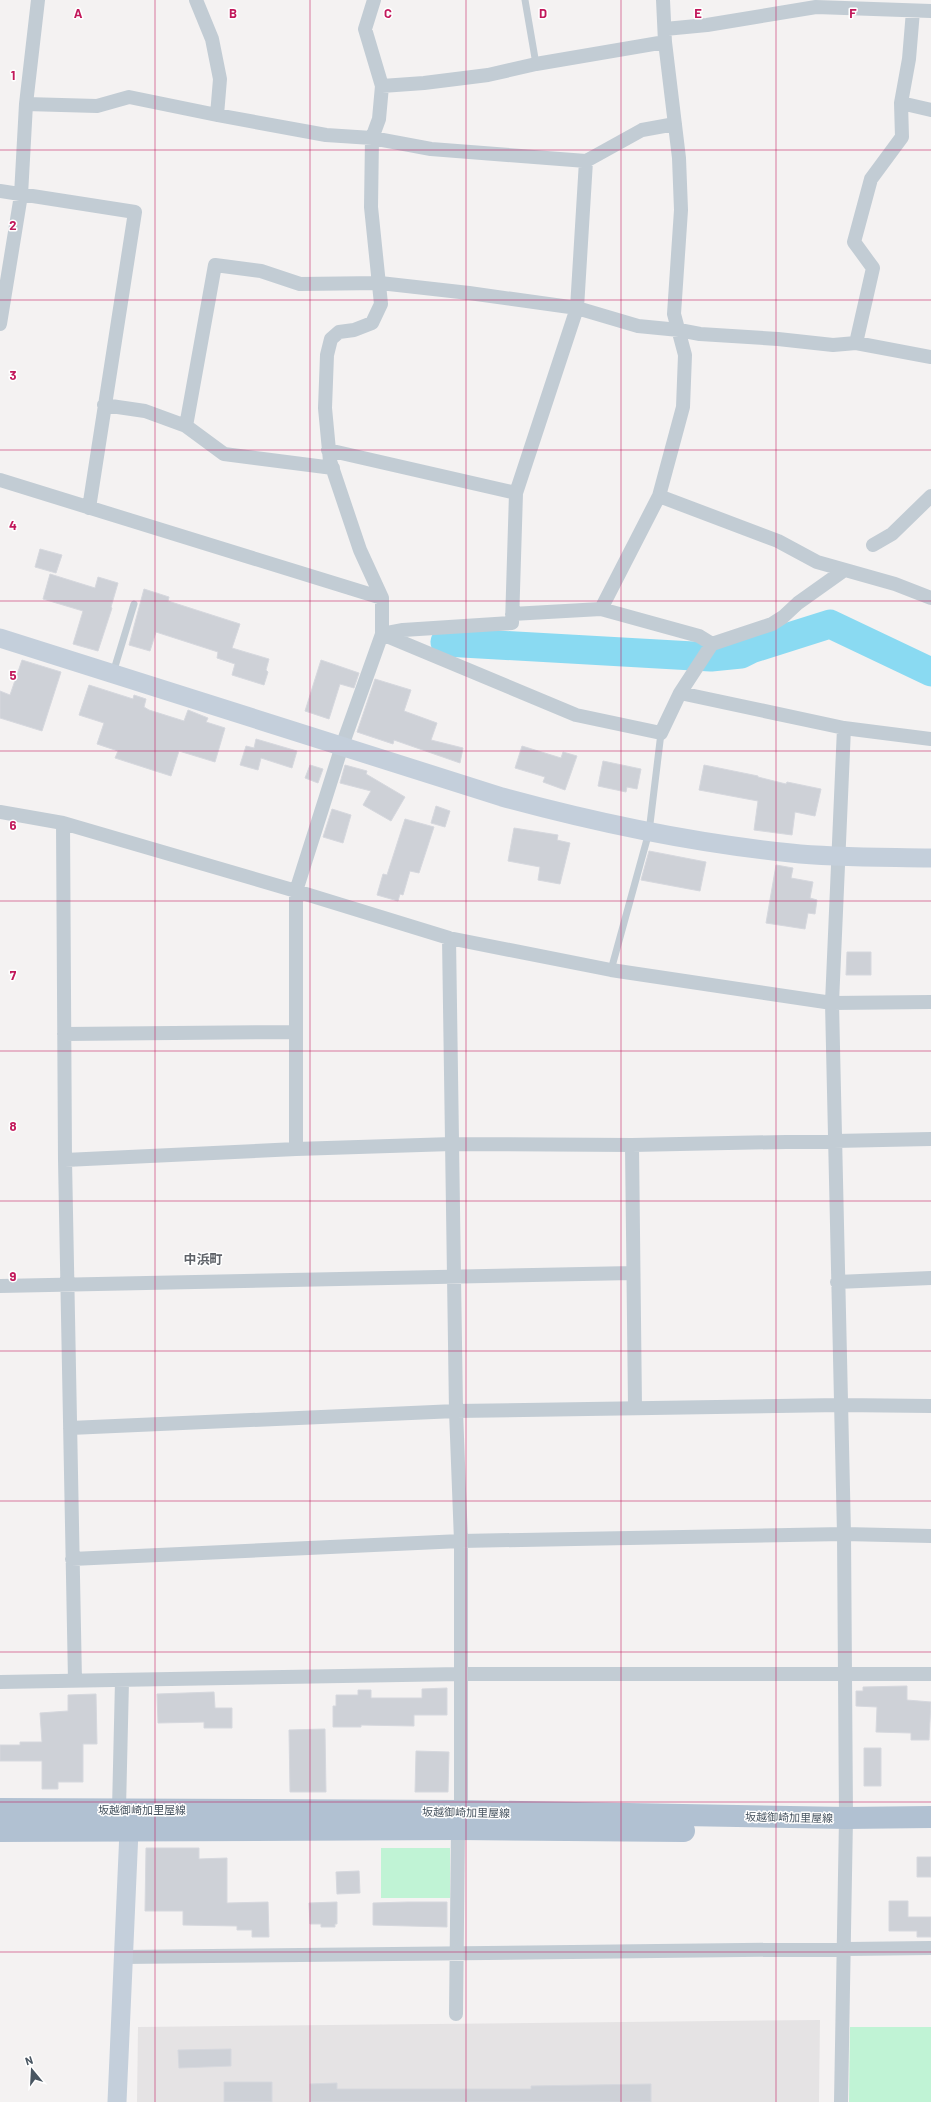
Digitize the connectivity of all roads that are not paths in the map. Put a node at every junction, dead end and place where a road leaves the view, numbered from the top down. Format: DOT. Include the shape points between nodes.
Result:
graph roads {
  1 [pos="38,0"];
  2 [pos="196,0"];
  3 [pos="374,0"];
  4 [pos="525,0"];
  5 [pos="663,0"];
  6 [pos="913,11"];
  7 [pos="931,11"];
  8 [pos="665,36"];
  9 [pos="536,64"];
  10 [pos="382,86"];
  11 [pos="901,103"];
  12 [pos="26,104"];
  13 [pos="931,110"];
  14 [pos="217,115"];
  15 [pos="676,124"];
  16 [pos="372,138"];
  17 [pos="586,161"];
  18 [pos="0,191"];
  19 [pos="21,195"];
  20 [pos="380,283"];
  21 [pos="577,308"];
  22 [pos="0,324"];
  23 [pos="679,330"];
  24 [pos="856,343"];
  25 [pos="931,357"];
  26 [pos="104,405"];
  27 [pos="186,426"];
  28 [pos="328,450"];
  29 [pos="333,468"];
  30 [pos="0,480"];
  31 [pos="516,492"];
  32 [pos="659,496"];
  33 [pos="931,496"];
  34 [pos="89,508"];
  35 [pos="873,544"];
  36 [pos="843,570"];
  37 [pos="382,598"];
  38 [pos="931,598"];
  39 [pos="134,604"];
  40 [pos="601,608"];
  41 [pos="512,614"];
  42 [pos="382,634"];
  43 [pos="0,638"];
  44 [pos="712,644"];
  45 [pos="113,674"];
  46 [pos="680,693"];
  47 [pos="844,728"];
  48 [pos="661,733"];
  49 [pos="931,739"];
  50 [pos="342,746"];
  51 [pos="0,812"];
  52 [pos="63,823"];
  53 [pos="649,832"];
  54 [pos="838,856"];
  55 [pos="931,858"];
  56 [pos="296,891"];
  57 [pos="449,938"];
  58 [pos="611,970"];
  59 [pos="931,1002"];
  60 [pos="832,1003"];
  61 [pos="294,1032"];
  62 [pos="64,1034"];
  63 [pos="931,1140"];
  64 [pos="834,1141"];
  65 [pos="452,1144"];
  66 [pos="632,1145"];
  67 [pos="296,1149"];
  68 [pos="65,1160"];
  69 [pos="633,1273"];
  70 [pos="455,1278"];
  71 [pos="931,1278"];
  72 [pos="837,1282"];
  73 [pos="69,1285"];
  74 [pos="0,1286"];
  75 [pos="840,1405"];
  76 [pos="931,1406"];
  77 [pos="635,1407"];
  78 [pos="456,1410"];
  79 [pos="70,1428"];
  80 [pos="844,1534"];
  81 [pos="931,1536"];
  82 [pos="461,1540"];
  83 [pos="72,1559"];
  84 [pos="461,1674"];
  85 [pos="845,1674"];
  86 [pos="931,1674"];
  87 [pos="75,1681"];
  88 [pos="122,1681"];
  89 [pos="0,1682"];
  90 [pos="0,1809"];
  91 [pos="119,1809"];
  92 [pos="931,1817"];
  93 [pos="460,1820"];
  94 [pos="846,1825"];
  95 [pos="0,1831"];
  96 [pos="129,1831"];
  97 [pos="931,1832"];
  98 [pos="931,1948"];
  99 [pos="843,1949"];
  100 [pos="457,1954"];
  101 [pos="124,1957"];
  102 [pos="456,2014"];
  103 [pos="117,2102"];
  104 [pos="841,2102"];
  1 -- 12 [label="street"];
  2 -- 14 [label="street" via="212,39 220,79"];
  3 -- 10 [label="street" via="365,29"];
  4 -- 9 [label="lane"];
  5 -- 8 [label="street"];
  6 -- 7 [label="street"];
  6 -- 8 [label="street" via="816,8 707,25"];
  6 -- 11 [label="street" via="909,59"];
  8 -- 9 [label="street"];
  8 -- 15 [label="street"];
  9 -- 10 [label="street" via="488,75 424,84"];
  10 -- 16 [label="street" via="380,119"];
  11 -- 13 [label="street"];
  11 -- 24 [label="street" via="902,137 871,180 854,242 873,268"];
  12 -- 14 [label="street" via="97,106 129,97"];
  12 -- 19 [label="street"];
  14 -- 16 [label="street" via="326,134"];
  15 -- 17 [label="street" via="642,130"];
  15 -- 23 [label="street" via="681,210 674,314"];
  16 -- 17 [label="street" via="431,149"];
  16 -- 20 [label="street" via="371,207"];
  17 -- 21 [label="street"];
  18 -- 19 [label="street"];
  19 -- 22 [label="street"];
  19 -- 26 [label="street" via="135,212"];
  20 -- 21 [label="street"];
  20 -- 27 [label="street" via="300,284 261,271 215,265"];
  20 -- 28 [label="street" via="381,304 372,322 354,330 339,332 331,339 327,355 325,408"];
  21 -- 23 [label="street" via="638,326"];
  21 -- 31 [label="street"];
  23 -- 24 [label="street" via="833,345"];
  23 -- 32 [label="street" via="685,355 683,407"];
  24 -- 25 [label="street"];
  26 -- 27 [label="street" via="145,411"];
  26 -- 34 [label="street"];
  27 -- 29 [label="street" via="224,454"];
  28 -- 29 [label="street"];
  28 -- 31 [label="street"];
  29 -- 37 [label="street" via="360,550"];
  30 -- 34 [label="street"];
  31 -- 41 [label="street"];
  32 -- 36 [label="street" via="778,541 817,562"];
  32 -- 40 [label="street"];
  33 -- 35 [label="street" via="892,534"];
  34 -- 37 [label="street"];
  36 -- 38 [label="street" via="895,584"];
  36 -- 44 [label="street" via="772,624"];
  37 -- 42 [label="street"];
  39 -- 45 [label="lane"];
  40 -- 41 [label="street"];
  40 -- 44 [label="street" via="699,636"];
  41 -- 42 [label="street" via="512,624 403,630"];
  42 -- 48 [label="street" via="576,716"];
  42 -- 50 [label="street"];
  43 -- 45 [label="street"];
  44 -- 46 [label="street"];
  45 -- 50 [label="street"];
  46 -- 47 [label="street"];
  46 -- 48 [label="street"];
  47 -- 49 [label="street"];
  47 -- 54 [label="street"];
  48 -- 53 [label="lane"];
  50 -- 53 [label="street" via="502,797 578,818"];
  50 -- 56 [label="street"];
  51 -- 52 [label="street"];
  52 -- 56 [label="street"];
  52 -- 62 [label="street"];
  53 -- 54 [label="street" via="749,848"];
  53 -- 58 [label="lane"];
  54 -- 55 [label="street"];
  54 -- 60 [label="street"];
  56 -- 57 [label="street"];
  56 -- 61 [label="street"];
  57 -- 58 [label="street"];
  57 -- 65 [label="street"];
  58 -- 60 [label="street"];
  59 -- 60 [label="street"];
  60 -- 64 [label="street"];
  61 -- 62 [label="street"];
  61 -- 67 [label="street"];
  62 -- 68 [label="street"];
  63 -- 64 [label="street"];
  64 -- 66 [label="street"];
  64 -- 72 [label="street"];
  65 -- 66 [label="street"];
  65 -- 67 [label="street"];
  65 -- 70 [label="street"];
  66 -- 69 [label="street"];
  67 -- 68 [label="street"];
  68 -- 73 [label="street"];
  69 -- 70 [label="street"];
  69 -- 77 [label="street"];
  70 -- 73 [label="street"];
  70 -- 78 [label="street"];
  71 -- 72 [label="street"];
  72 -- 75 [label="street"];
  73 -- 74 [label="street"];
  73 -- 79 [label="street"];
  75 -- 76 [label="street"];
  75 -- 77 [label="street"];
  75 -- 80 [label="street"];
  77 -- 78 [label="street"];
  78 -- 79 [label="street"];
  78 -- 82 [label="street"];
  79 -- 83 [label="street"];
  80 -- 81 [label="street"];
  80 -- 82 [label="street"];
  80 -- 85 [label="street"];
  82 -- 83 [label="street"];
  82 -- 84 [label="street"];
  83 -- 87 [label="street"];
  84 -- 85 [label="street"];
  84 -- 88 [label="street"];
  84 -- 93 [label="street"];
  85 -- 86 [label="street"];
  85 -- 94 [label="street"];
  87 -- 88 [label="street"];
  87 -- 89 [label="street"];
  88 -- 91 [label="street"];
  90 -- 91 [label="main road, 坂越御崎加里屋線"];
  91 -- 93 [label="main road, 坂越御崎加里屋線"];
  91 -- 96 [label="street"];
  92 -- 94 [label="main road, 坂越御崎加里屋線"];
  93 -- 94 [label="main road, 坂越御崎加里屋線"];
  93 -- 96 [label="main road, 坂越御崎加里屋線"];
  93 -- 100 [label="street"];
  94 -- 97 [label="main road, 坂越御崎加里屋線"];
  94 -- 99 [label="street"];
  95 -- 96 [label="main road, 坂越御崎加里屋線"];
  96 -- 101 [label="street"];
  98 -- 99 [label="street"];
  99 -- 100 [label="street"];
  99 -- 104 [label="street"];
  100 -- 101 [label="street"];
  100 -- 102 [label="street"];
  101 -- 103 [label="street"];
}
